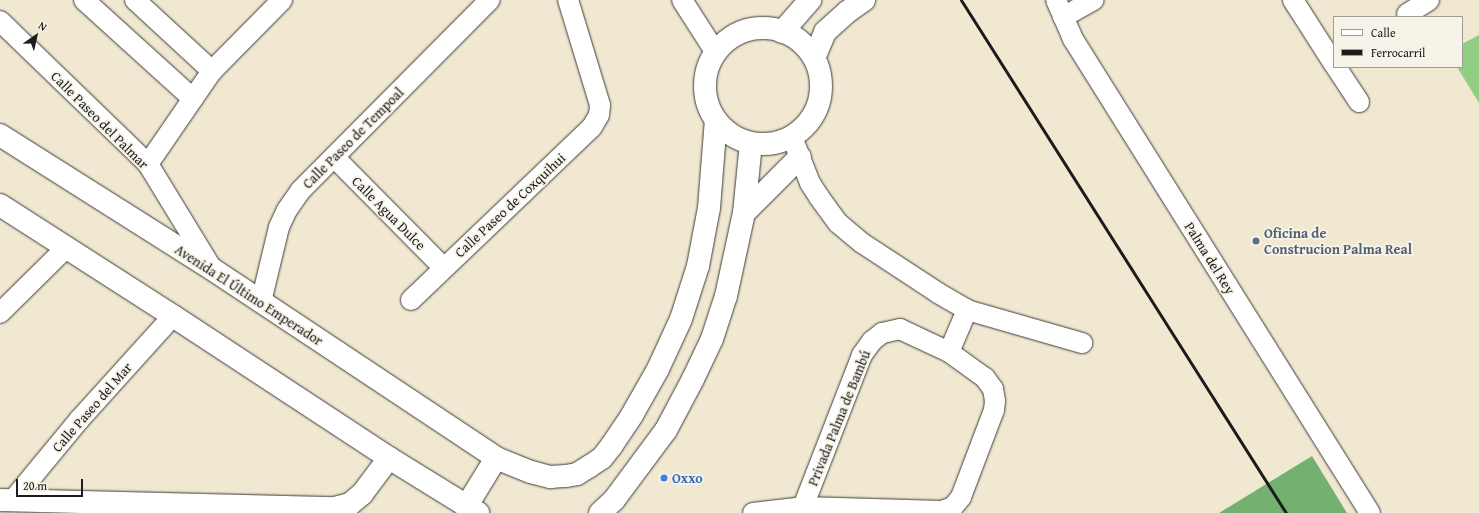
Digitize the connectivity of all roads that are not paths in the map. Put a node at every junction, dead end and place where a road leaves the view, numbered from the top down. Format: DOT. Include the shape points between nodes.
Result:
graph roads {
  1 [pos="84,0"];
  2 [pos="135,0"];
  3 [pos="282,0"];
  4 [pos="490,0"];
  5 [pos="568,0"];
  6 [pos="682,0"];
  7 [pos="810,0"];
  8 [pos="864,0"];
  9 [pos="1094,0"];
  10 [pos="1292,0"];
  11 [pos="1429,0"];
  12 [pos="1059,8"];
  13 [pos="1406,14"];
  14 [pos="0,21"];
  15 [pos="782,32"];
  16 [pos="716,53"];
  17 [pos="815,56"];
  18 [pos="1333,62"];
  19 [pos="1337,68"];
  20 [pos="212,71"];
  21 [pos="193,99"];
  22 [pos="1359,102"];
  23 [pos="716,120"];
  24 [pos="0,135"];
  25 [pos="792,137"];
  26 [pos="751,143"];
  27 [pos="334,157"];
  28 [pos="800,157"];
  29 [pos="148,164"];
  30 [pos="0,205"];
  31 [pos="744,213"];
  32 [pos="67,247"];
  33 [pos="444,268"];
  34 [pos="212,270"];
  35 [pos="411,300"];
  36 [pos="261,302"];
  37 [pos="967,310"];
  38 [pos="0,313"];
  39 [pos="173,316"];
  40 [pos="1082,343"];
  41 [pos="948,352"];
  42 [pos="389,458"];
  43 [pos="496,458"];
  44 [pos="6,500"];
  45 [pos="803,507"];
  46 [pos="472,510"];
  47 [pos="600,513"];
  48 [pos="753,513"];
  49 [pos="1370,513"];
  1 -- 21 [label="street"];
  2 -- 20 [label="street"];
  3 -- 20 [label="street"];
  4 -- 27 [label="street, Calle Paseo de Tempoal"];
  5 -- 33 [label="street, Calle Paseo de Coxquihui" via="600,105 599,115 592,127"];
  6 -- 16 [label="street"];
  7 -- 15 [label="street"];
  8 -- 17 [label="street" via="825,32"];
  9 -- 12 [label="street"];
  10 -- 18 [label="street"];
  11 -- 13 [label="street"];
  12 -- 49 [label="street, Palma del Rey" via="1073,39"];
  14 -- 29 [label="street, Calle Paseo del Palmar"];
  15 -- 16 [label="street" via="765,28 750,30 736,35"];
  15 -- 17 [label="street" via="798,40"];
  16 -- 23 [label="street" via="708,69 705,87 708,104"];
  17 -- 25 [label="street" via="821,83 820,99 805,127"];
  19 -- 22 [label="street"];
  20 -- 21 [label="street"];
  21 -- 29 [label="street"];
  23 -- 26 [label="street" via="732,135"];
  23 -- 43 [label="street, Avenida El Último Emperador" via="709,208 698,266 681,319 658,370 632,415 602,458 577,474 550,477"];
  24 -- 34 [label="street, Avenida El Último Emperador"];
  25 -- 26 [label="street" via="772,144"];
  25 -- 28 [label="street"];
  26 -- 31 [label="street"];
  27 -- 33 [label="street, Calle Agua Dulce"];
  27 -- 36 [label="street, Calle Paseo de Tempoal" via="301,190 287,210 279,227"];
  28 -- 31 [label="street"];
  28 -- 37 [label="street" via="813,188 846,231 938,294"];
  29 -- 34 [label="street, Calle Paseo del Palmar"];
  30 -- 32 [label="street"];
  31 -- 47 [label="street" via="726,296 712,339 693,379 666,430 614,500"];
  32 -- 38 [label="street"];
  32 -- 39 [label="street"];
  33 -- 35 [label="street, Calle Paseo de Coxquihui"];
  34 -- 36 [label="street, Avenida El Último Emperador"];
  36 -- 43 [label="street, Avenida El Último Emperador"];
  37 -- 40 [label="street"];
  37 -- 41 [label="street"];
  39 -- 42 [label="street"];
  39 -- 44 [label="street, Calle Paseo del Mar"];
  41 -- 45 [label="street, Privada Palma de Bambú" via="900,329 882,333 872,341 862,355"];
  41 -- 45 [label="street, Privada Palma de Bambú" via="985,378 993,389 995,401 994,410 961,497 953,507 942,511"];
  42 -- 44 [label="street" via="362,494 350,504 335,508"];
  42 -- 46 [label="street"];
  43 -- 46 [label="street"];
  45 -- 48 [label="street, Privada Palma de Bambú"];
}
